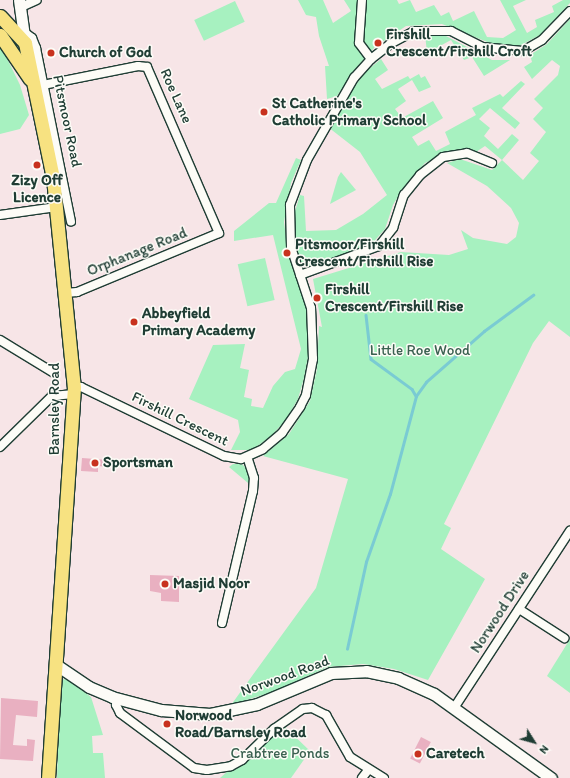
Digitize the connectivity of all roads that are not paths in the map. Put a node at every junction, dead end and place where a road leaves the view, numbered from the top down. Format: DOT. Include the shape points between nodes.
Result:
graph roads {
  1 [pos="37,0"];
  2 [pos="362,0"];
  3 [pos="20,4"];
  4 [pos="570,11"];
  5 [pos="0,16"];
  6 [pos="0,35"];
  7 [pos="24,38"];
  8 [pos="371,59"];
  9 [pos="38,83"];
  10 [pos="492,163"];
  11 [pos="56,207"];
  12 [pos="0,215"];
  13 [pos="71,222"];
  14 [pos="219,233"];
  15 [pos="300,275"];
  16 [pos="65,293"];
  17 [pos="0,340"];
  18 [pos="54,373"];
  19 [pos="74,390"];
  20 [pos="0,447"];
  21 [pos="247,457"];
  22 [pos="570,531"];
  23 [pos="519,609"];
  24 [pos="222,623"];
  25 [pos="564,638"];
  26 [pos="58,666"];
  27 [pos="117,699"];
  28 [pos="454,708"];
  29 [pos="369,769"];
  30 [pos="48,778"];
  31 [pos="362,778"];
  32 [pos="384,778"];
  33 [pos="551,778"];
  1 -- 3 [label="street"];
  2 -- 8 [label="street" via="359,43"];
  3 -- 7 [label="street"];
  4 -- 8 [label="street" via="542,40 523,51 494,50 451,31 426,29 404,36"];
  5 -- 7 [label="main road"];
  6 -- 9 [label="main road"];
  7 -- 9 [label="main road, Barnsley Road"];
  8 -- 15 [label="street" via="334,109 296,185 290,205 290,231"];
  9 -- 11 [label="main road, Barnsley Road"];
  9 -- 13 [label="street, Pitsmoor Road"];
  9 -- 14 [label="street, Roe Lane" via="138,66 147,67"];
  10 -- 15 [label="street" via="467,153 443,157 420,174 404,195 393,228 379,246 368,253"];
  11 -- 12 [label="street"];
  11 -- 16 [label="main road, Barnsley Road"];
  14 -- 16 [label="street, Orphanage Road" via="77,292"];
  15 -- 21 [label="street" via="311,308 314,346 306,395 282,433 263,449"];
  16 -- 19 [label="main road, Barnsley Road"];
  17 -- 18 [label="street"];
  19 -- 20 [label="street" via="52,396"];
  19 -- 21 [label="street, Firshill Crescent" via="109,400 224,456"];
  19 -- 26 [label="main road, Barnsley Road"];
  21 -- 24 [label="street" via="254,478 253,491"];
  22 -- 23 [label="street, Norwood Drive"];
  23 -- 25 [label="street"];
  23 -- 28 [label="street, Norwood Drive"];
  26 -- 27 [label="street, Norwood Road" via="89,687"];
  26 -- 30 [label="main road, Barnsley Road"];
  27 -- 28 [label="street, Norwood Road" via="161,710 210,714 257,704 318,677 349,670 366,671 416,684"];
  27 -- 29 [label="street" via="116,705 120,713 194,768 207,770 231,766 242,760 274,729 303,710 312,708 326,716 350,757"];
  28 -- 33 [label="street, Norwood Road"];
  29 -- 31 [label="street"];
  29 -- 32 [label="street"];
}
